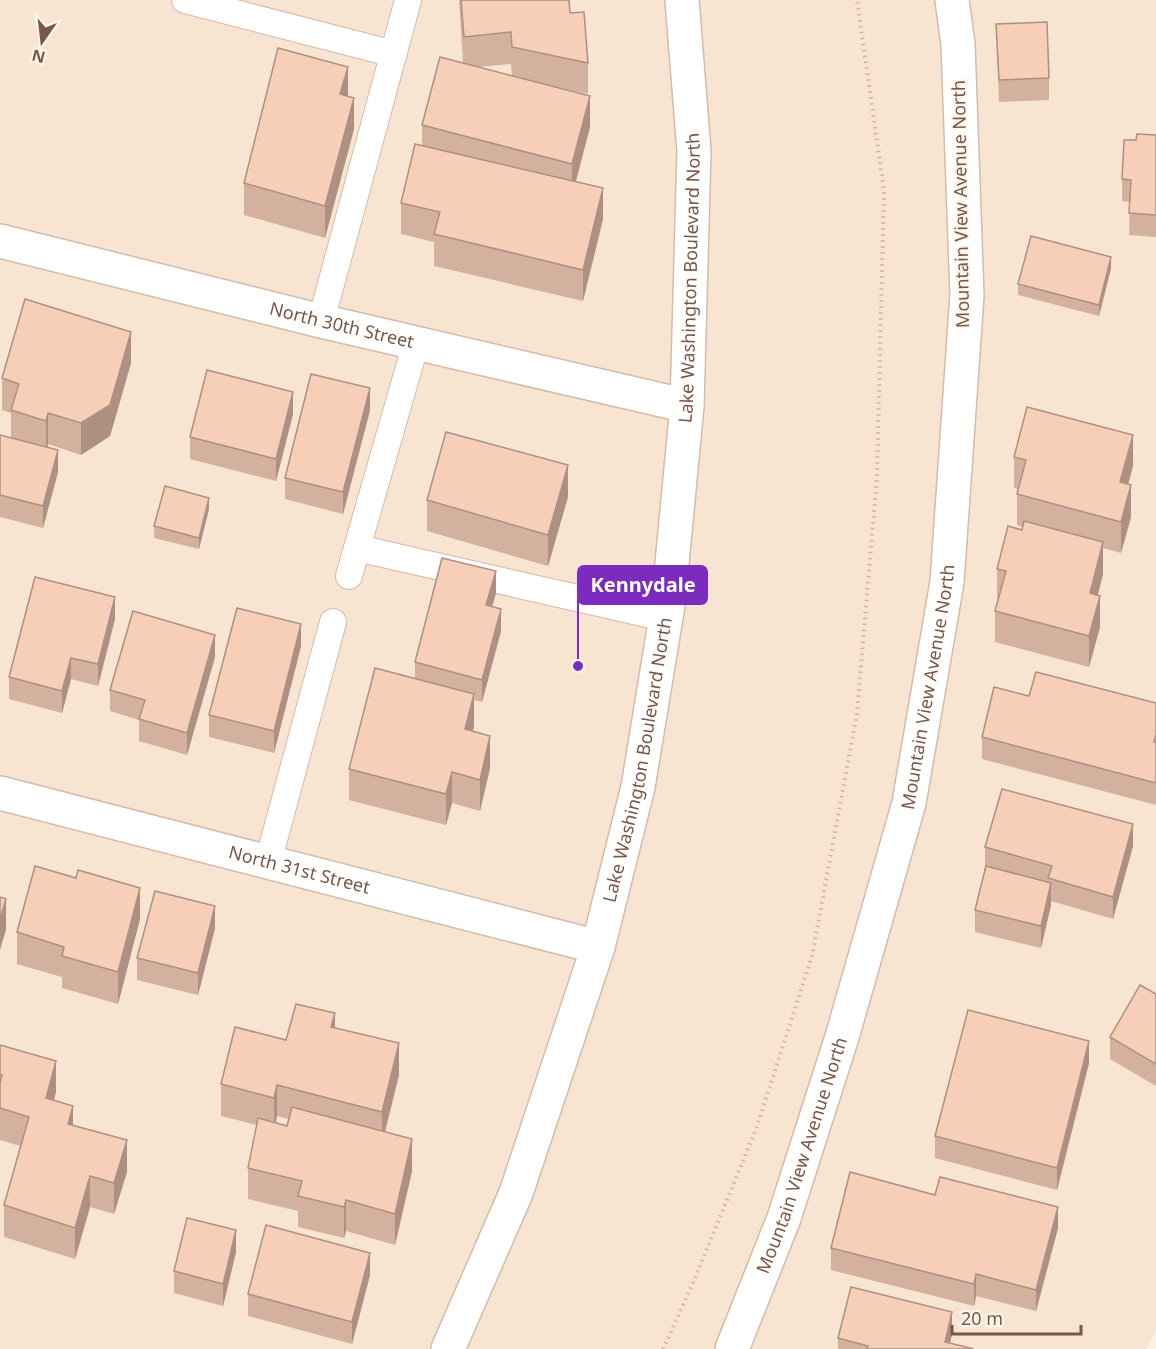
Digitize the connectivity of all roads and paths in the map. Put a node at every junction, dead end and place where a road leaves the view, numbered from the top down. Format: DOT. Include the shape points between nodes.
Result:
graph roads {
  1 [pos="185,0"];
  2 [pos="408,0"];
  3 [pos="682,0"];
  4 [pos="857,0"];
  5 [pos="952,0"];
  6 [pos="394,54"];
  7 [pos="0,241"];
  8 [pos="321,321"];
  9 [pos="416,343"];
  10 [pos="687,406"];
  11 [pos="357,548"];
  12 [pos="349,576"];
  13 [pos="666,618"];
  14 [pos="333,622"];
  15 [pos="0,793"];
  16 [pos="268,862"];
  17 [pos="598,948"];
  18 [pos="448,1349"];
  19 [pos="663,1349"];
  20 [pos="732,1349"];
  1 -- 6 [label="lane"];
  2 -- 6 [label="lane"];
  3 -- 10 [label="street, Lake Washington Boulevard North" via="694,151"];
  4 -- 19 [label="path" via="884,191 877,477 857,713 812,956 756,1130"];
  5 -- 20 [label="street, Mountain View Avenue North" via="958,44 967,295 947,582 906,814 842,1037 791,1196"];
  6 -- 8 [label="lane"];
  7 -- 8 [label="street, North 30th Street"];
  8 -- 9 [label="street, North 30th Street"];
  9 -- 10 [label="street, North 30th Street"];
  9 -- 11 [label="lane"];
  10 -- 13 [label="street, Lake Washington Boulevard North"];
  11 -- 12 [label="lane"];
  11 -- 13 [label="lane"];
  13 -- 17 [label="street, Lake Washington Boulevard North" via="638,787"];
  14 -- 16 [label="lane"];
  15 -- 16 [label="street, North 31st Street"];
  16 -- 17 [label="street, North 31st Street"];
  17 -- 18 [label="street, Lake Washington Boulevard North" via="516,1193"];
}
